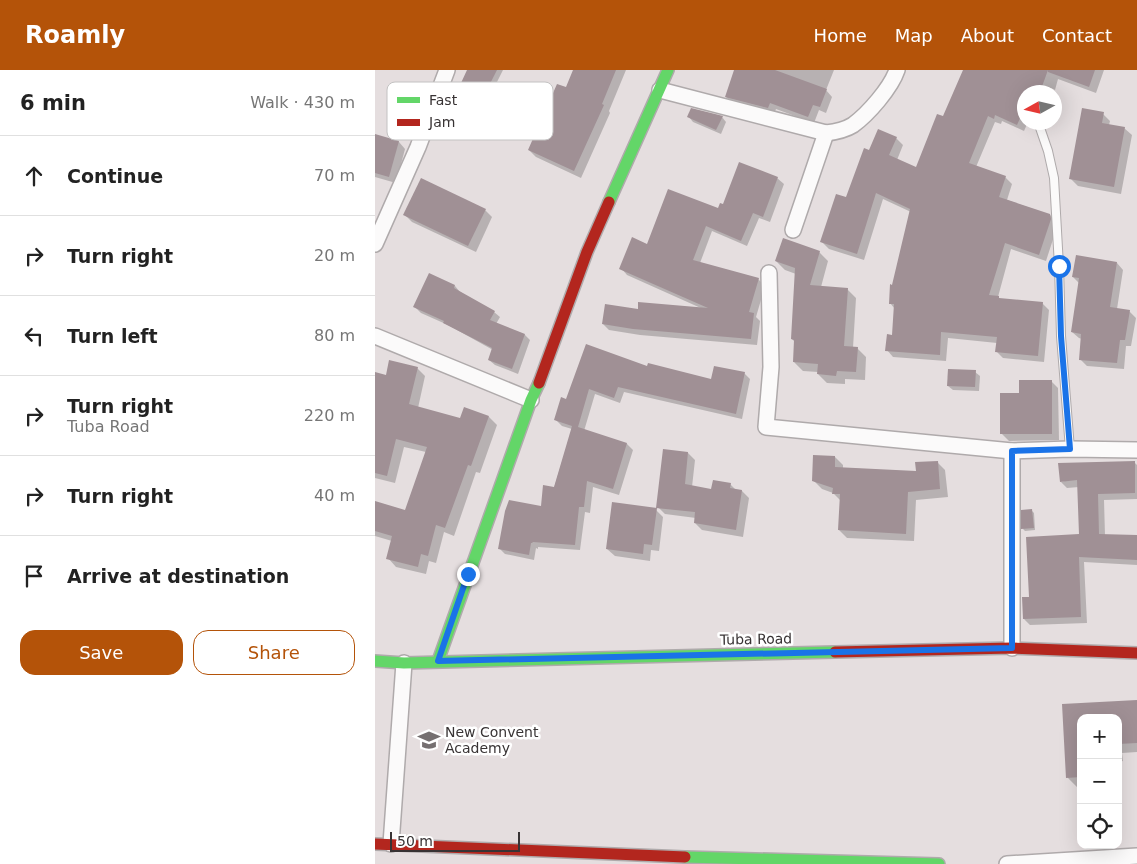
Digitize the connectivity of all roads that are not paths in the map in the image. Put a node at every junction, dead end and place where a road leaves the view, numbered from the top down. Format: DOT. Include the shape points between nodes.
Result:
graph roads {
  1 [pos="447,70"];
  2 [pos="668,70"];
  3 [pos="897,70"];
  4 [pos="442,82"];
  5 [pos="660,90"];
  6 [pos="1041,130"];
  7 [pos="826,133"];
  8 [pos="421,140"];
  9 [pos="793,230"];
  10 [pos="375,244"];
  11 [pos="769,273"];
  12 [pos="375,336"];
  13 [pos="531,400"];
  14 [pos="1070,449"];
  15 [pos="1137,450"];
  16 [pos="1012,451"];
  17 [pos="1012,648"];
  18 [pos="1137,653"];
  19 [pos="375,661"];
  20 [pos="438,661"];
  21 [pos="404,663"];
  22 [pos="375,844"];
  23 [pos="391,844"];
  24 [pos="1137,856"];
  25 [pos="611,859"];
  26 [pos="939,864"];
  27 [pos="1007,864"];
  1 -- 4 [label="street"];
  2 -- 5 [label="street"];
  3 -- 7 [label="street" via="883,93 852,125"];
  5 -- 7 [label="street"];
  5 -- 13 [label="street" via="587,252"];
  6 -- 14 [label="lane" via="1054,178"];
  7 -- 9 [label="street"];
  8 -- 10 [label="street"];
  11 -- 16 [label="street" via="771,367 766,427"];
  12 -- 13 [label="street"];
  13 -- 20 [label="street"];
  14 -- 15 [label="street"];
  14 -- 16 [label="street"];
  16 -- 17 [label="street"];
  17 -- 18 [label="street, Tuba Road"];
  17 -- 20 [label="street, Tuba Road"];
  19 -- 21 [label="street, Tuba Road"];
  20 -- 21 [label="street, Tuba Road"];
  21 -- 23 [label="street"];
  22 -- 23 [label="street"];
  23 -- 25 [label="street"];
  24 -- 27 [label="street"];
  25 -- 26 [label="street"];
}
